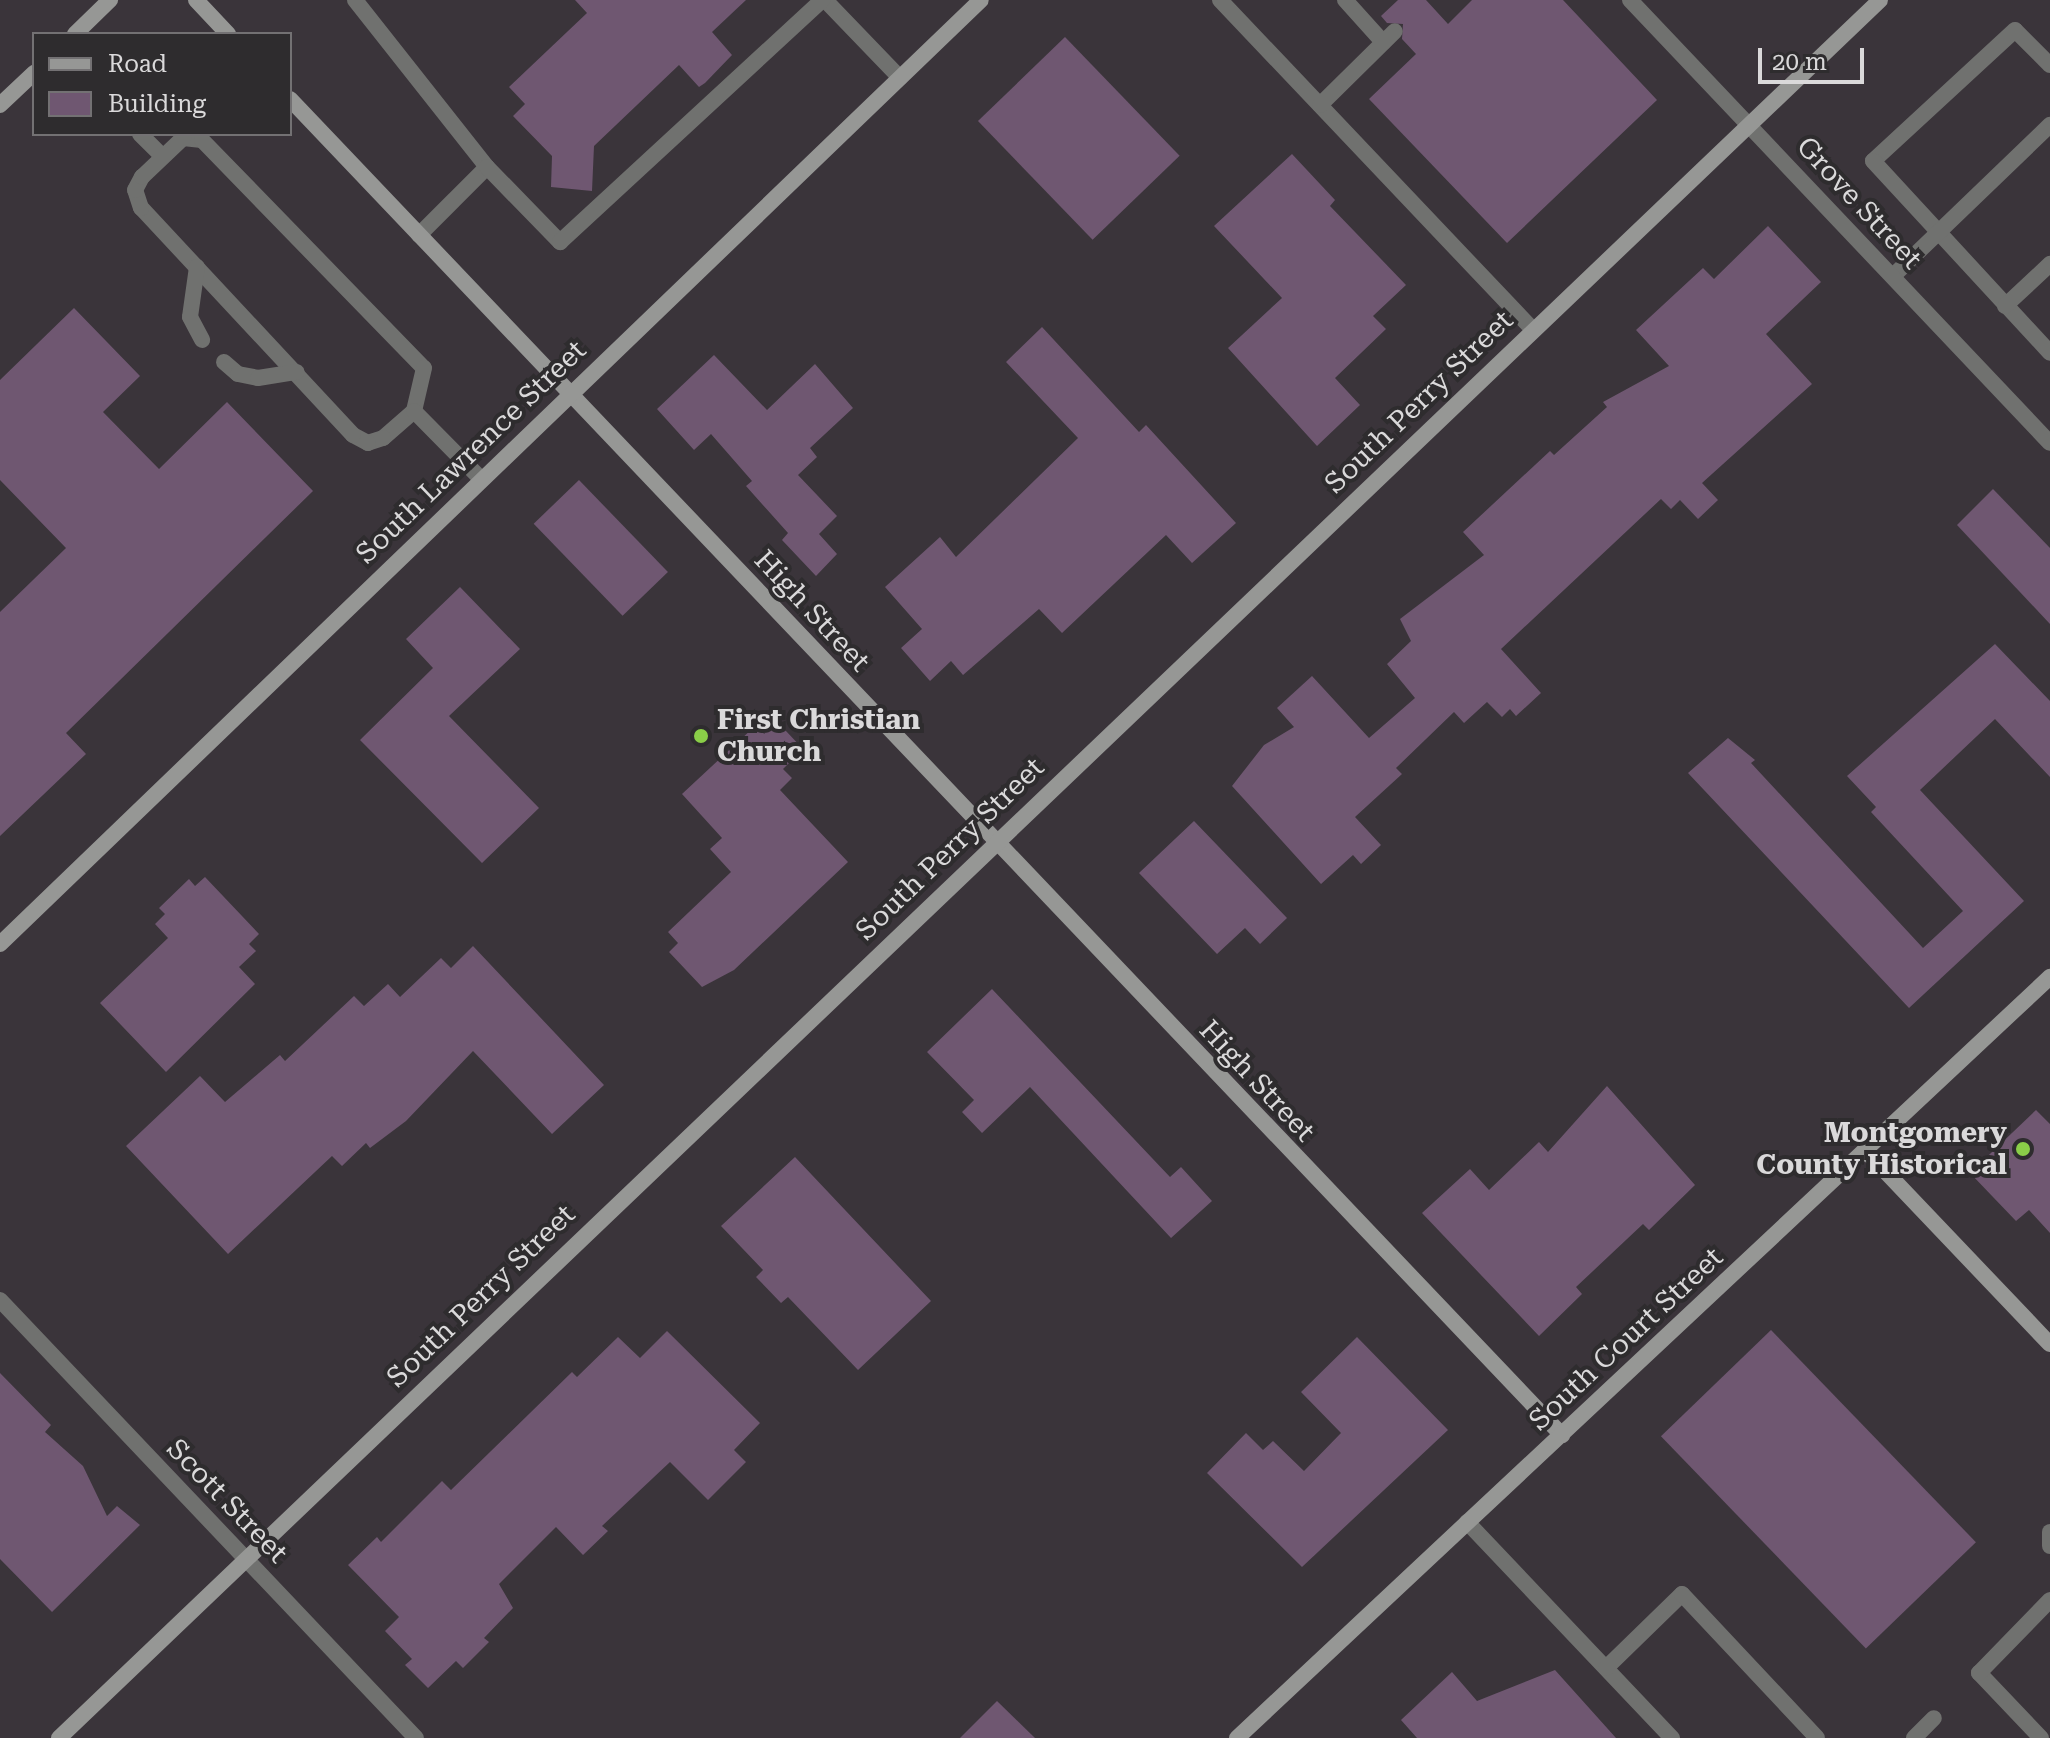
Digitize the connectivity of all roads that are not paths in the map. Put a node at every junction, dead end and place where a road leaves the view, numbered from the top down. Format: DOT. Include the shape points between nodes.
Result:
graph roads {
  1 [pos="110,0"];
  2 [pos="196,0"];
  3 [pos="355,0"];
  4 [pos="824,0"];
  5 [pos="980,0"];
  6 [pos="1220,0"];
  7 [pos="1630,0"];
  8 [pos="1880,0"];
  9 [pos="1355,4"];
  10 [pos="77,32"];
  11 [pos="226,32"];
  12 [pos="2050,65"];
  13 [pos="32,75"];
  14 [pos="900,78"];
  15 [pos="292,101"];
  16 [pos="0,105"];
  17 [pos="1320,105"];
  18 [pos="1749,125"];
  19 [pos="2050,125"];
  20 [pos="142,136"];
  21 [pos="161,155"];
  22 [pos="487,167"];
  23 [pos="1936,233"];
  24 [pos="419,235"];
  25 [pos="2050,264"];
  26 [pos="197,267"];
  27 [pos="1893,276"];
  28 [pos="2005,306"];
  29 [pos="1533,330"];
  30 [pos="202,340"];
  31 [pos="2050,353"];
  32 [pos="224,362"];
  33 [pos="297,372"];
  34 [pos="570,393"];
  35 [pos="414,411"];
  36 [pos="2050,443"];
  37 [pos="481,479"];
  38 [pos="994,842"];
  39 [pos="0,944"];
  40 [pos="2050,977"];
  41 [pos="1865,1150"];
  42 [pos="0,1300"];
  43 [pos="2050,1344"];
  44 [pos="1562,1435"];
  45 [pos="1467,1522"];
  46 [pos="2050,1532"];
  47 [pos="2050,1546"];
  48 [pos="244,1558"];
  49 [pos="2050,1600"];
  50 [pos="1606,1668"];
  51 [pos="1934,1718"];
  52 [pos="69,1735"];
  53 [pos="416,1738"];
  54 [pos="1237,1738"];
  55 [pos="1672,1738"];
  56 [pos="1817,1738"];
  57 [pos="1914,1738"];
  58 [pos="2041,1738"];
  1 -- 10 [label="main road"];
  2 -- 11 [label="main road"];
  3 -- 22 [label="street"];
  4 -- 14 [label="street"];
  4 -- 22 [label="street" via="560,242"];
  5 -- 14 [label="main road, South Lawrence Street"];
  6 -- 17 [label="street"];
  7 -- 18 [label="street, Grove Street"];
  8 -- 18 [label="main road, South Perry Street"];
  9 -- 17 [label="street" via="1389,37"];
  12 -- 23 [label="street" via="2015,30 1873,161"];
  13 -- 16 [label="main road"];
  14 -- 34 [label="main road, South Lawrence Street"];
  15 -- 24 [label="main road, High Street"];
  17 -- 29 [label="street"];
  18 -- 27 [label="street, Grove Street"];
  18 -- 29 [label="main road, South Perry Street"];
  19 -- 23 [label="street"];
  20 -- 21 [label="street"];
  21 -- 26 [label="street" via="135,190 141,208"];
  21 -- 35 [label="street" via="183,138 202,140 415,356 425,380"];
  22 -- 24 [label="street"];
  23 -- 27 [label="street"];
  23 -- 28 [label="street"];
  24 -- 34 [label="main road, High Street"];
  25 -- 28 [label="street"];
  26 -- 30 [label="street" via="190,317"];
  26 -- 33 [label="street"];
  27 -- 36 [label="street, Grove Street"];
  28 -- 31 [label="street"];
  29 -- 38 [label="main road, South Perry Street"];
  32 -- 33 [label="street" via="238,374 258,378"];
  33 -- 35 [label="street" via="353,435 368,443 383,438"];
  34 -- 37 [label="main road, South Lawrence Street"];
  34 -- 38 [label="main road, High Street"];
  35 -- 37 [label="street"];
  37 -- 39 [label="main road, South Lawrence Street"];
  38 -- 44 [label="main road, High Street"];
  38 -- 48 [label="main road, South Perry Street"];
  40 -- 41 [label="main road, South Court Street"];
  41 -- 43 [label="main road"];
  41 -- 44 [label="main road, South Court Street"];
  42 -- 48 [label="street, Scott Street"];
  44 -- 45 [label="main road, South Court Street"];
  45 -- 50 [label="street"];
  45 -- 54 [label="main road, South Court Street"];
  46 -- 47 [label="street"];
  48 -- 52 [label="main road, South Perry Street"];
  48 -- 53 [label="street, Scott Street"];
  49 -- 58 [label="street" via="1979,1673"];
  50 -- 55 [label="street"];
  50 -- 56 [label="street" via="1682,1594"];
  51 -- 57 [label="street"];
}
